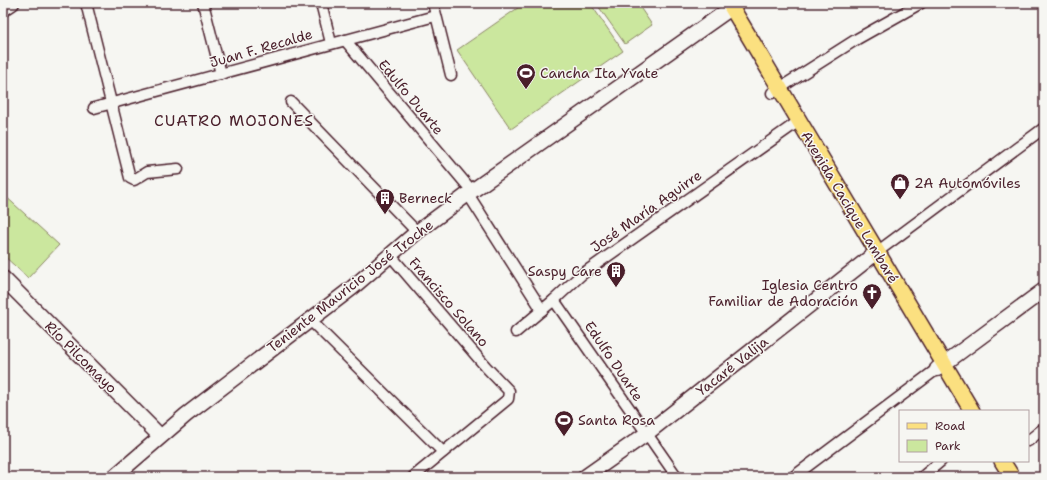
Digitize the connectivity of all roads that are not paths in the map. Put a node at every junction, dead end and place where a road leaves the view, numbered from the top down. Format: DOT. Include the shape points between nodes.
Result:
graph roads {
  1 [pos="12,3"];
  2 [pos="86,3"];
  3 [pos="203,3"];
  4 [pos="321,3"];
  5 [pos="433,3"];
  6 [pos="921,3"];
  7 [pos="726,7"];
  8 [pos="3,9"];
  9 [pos="435,16"];
  10 [pos="345,40"];
  11 [pos="332,43"];
  12 [pos="221,74"];
  13 [pos="451,75"];
  14 [pos="776,91"];
  15 [pos="291,102"];
  16 [pos="112,104"];
  17 [pos="94,108"];
  18 [pos="795,123"];
  19 [pos="1044,128"];
  20 [pos="178,169"];
  21 [pos="470,192"];
  22 [pos="417,232"];
  23 [pos="874,255"];
  24 [pos="391,256"];
  25 [pos="3,278"];
  26 [pos="1044,290"];
  27 [pos="554,300"];
  28 [pos="542,310"];
  29 [pos="310,320"];
  30 [pos="516,332"];
  31 [pos="941,367"];
  32 [pos="962,410"];
  33 [pos="971,410"];
  34 [pos="1044,428"];
  35 [pos="646,434"];
  36 [pos="160,436"];
  37 [pos="1029,440"];
  38 [pos="443,452"];
  39 [pos="940,462"];
  40 [pos="998,466"];
  41 [pos="114,477"];
  42 [pos="413,477"];
  43 [pos="585,477"];
  44 [pos="677,477"];
  45 [pos="793,477"];
  46 [pos="922,477"];
  47 [pos="1012,477"];
  1 -- 8 [label="street"];
  2 -- 16 [label="street"];
  3 -- 12 [label="street"];
  4 -- 11 [label="street"];
  5 -- 9 [label="street"];
  6 -- 14 [label="street" via="856,39"];
  7 -- 14 [label="main road, Avenida Cacique Lambaré"];
  7 -- 21 [label="street, Teniente Mauricio José Troche"];
  9 -- 10 [label="street, Juan F. Recalde"];
  9 -- 13 [label="street"];
  10 -- 11 [label="street, Juan F. Recalde"];
  10 -- 21 [label="street, Edulfo Duarte"];
  11 -- 12 [label="street, Juan F. Recalde"];
  12 -- 16 [label="street, Juan F. Recalde"];
  14 -- 18 [label="main road, Avenida Cacique Lambaré"];
  15 -- 22 [label="street"];
  16 -- 17 [label="street, Juan F. Recalde"];
  16 -- 20 [label="street" via="132,180 147,172"];
  18 -- 23 [label="main road, Avenida Cacique Lambaré"];
  18 -- 27 [label="street, José María Aguirre" via="580,274"];
  19 -- 23 [label="street"];
  21 -- 22 [label="street, Teniente Mauricio José Troche"];
  21 -- 28 [label="street, Edulfo Duarte"];
  22 -- 24 [label="street, Teniente Mauricio José Troche"];
  23 -- 31 [label="main road, Avenida Cacique Lambaré"];
  23 -- 35 [label="street, Yacaré Valija"];
  24 -- 29 [label="street, Teniente Mauricio José Troche"];
  24 -- 38 [label="street, Francisco Solano" via="486,367 510,391 508,399"];
  25 -- 36 [label="street, Río Pilcomayo"];
  26 -- 31 [label="street"];
  27 -- 28 [label="street, José María Aguirre"];
  27 -- 35 [label="street, Edulfo Duarte"];
  28 -- 30 [label="street, José María Aguirre"];
  29 -- 36 [label="street, Teniente Mauricio José Troche"];
  29 -- 38 [label="street"];
  31 -- 32 [label="main road, Avenida Cacique Lambaré"];
  31 -- 33 [label="main road, Avenida Cacique Lambaré"];
  31 -- 45 [label="street"];
  34 -- 37 [label="street"];
  35 -- 43 [label="street, Yacaré Valija"];
  35 -- 44 [label="street, Edulfo Duarte"];
  36 -- 41 [label="street, Teniente Mauricio José Troche"];
  38 -- 42 [label="street"];
  39 -- 46 [label="street"];
  40 -- 47 [label="main road"];
}
